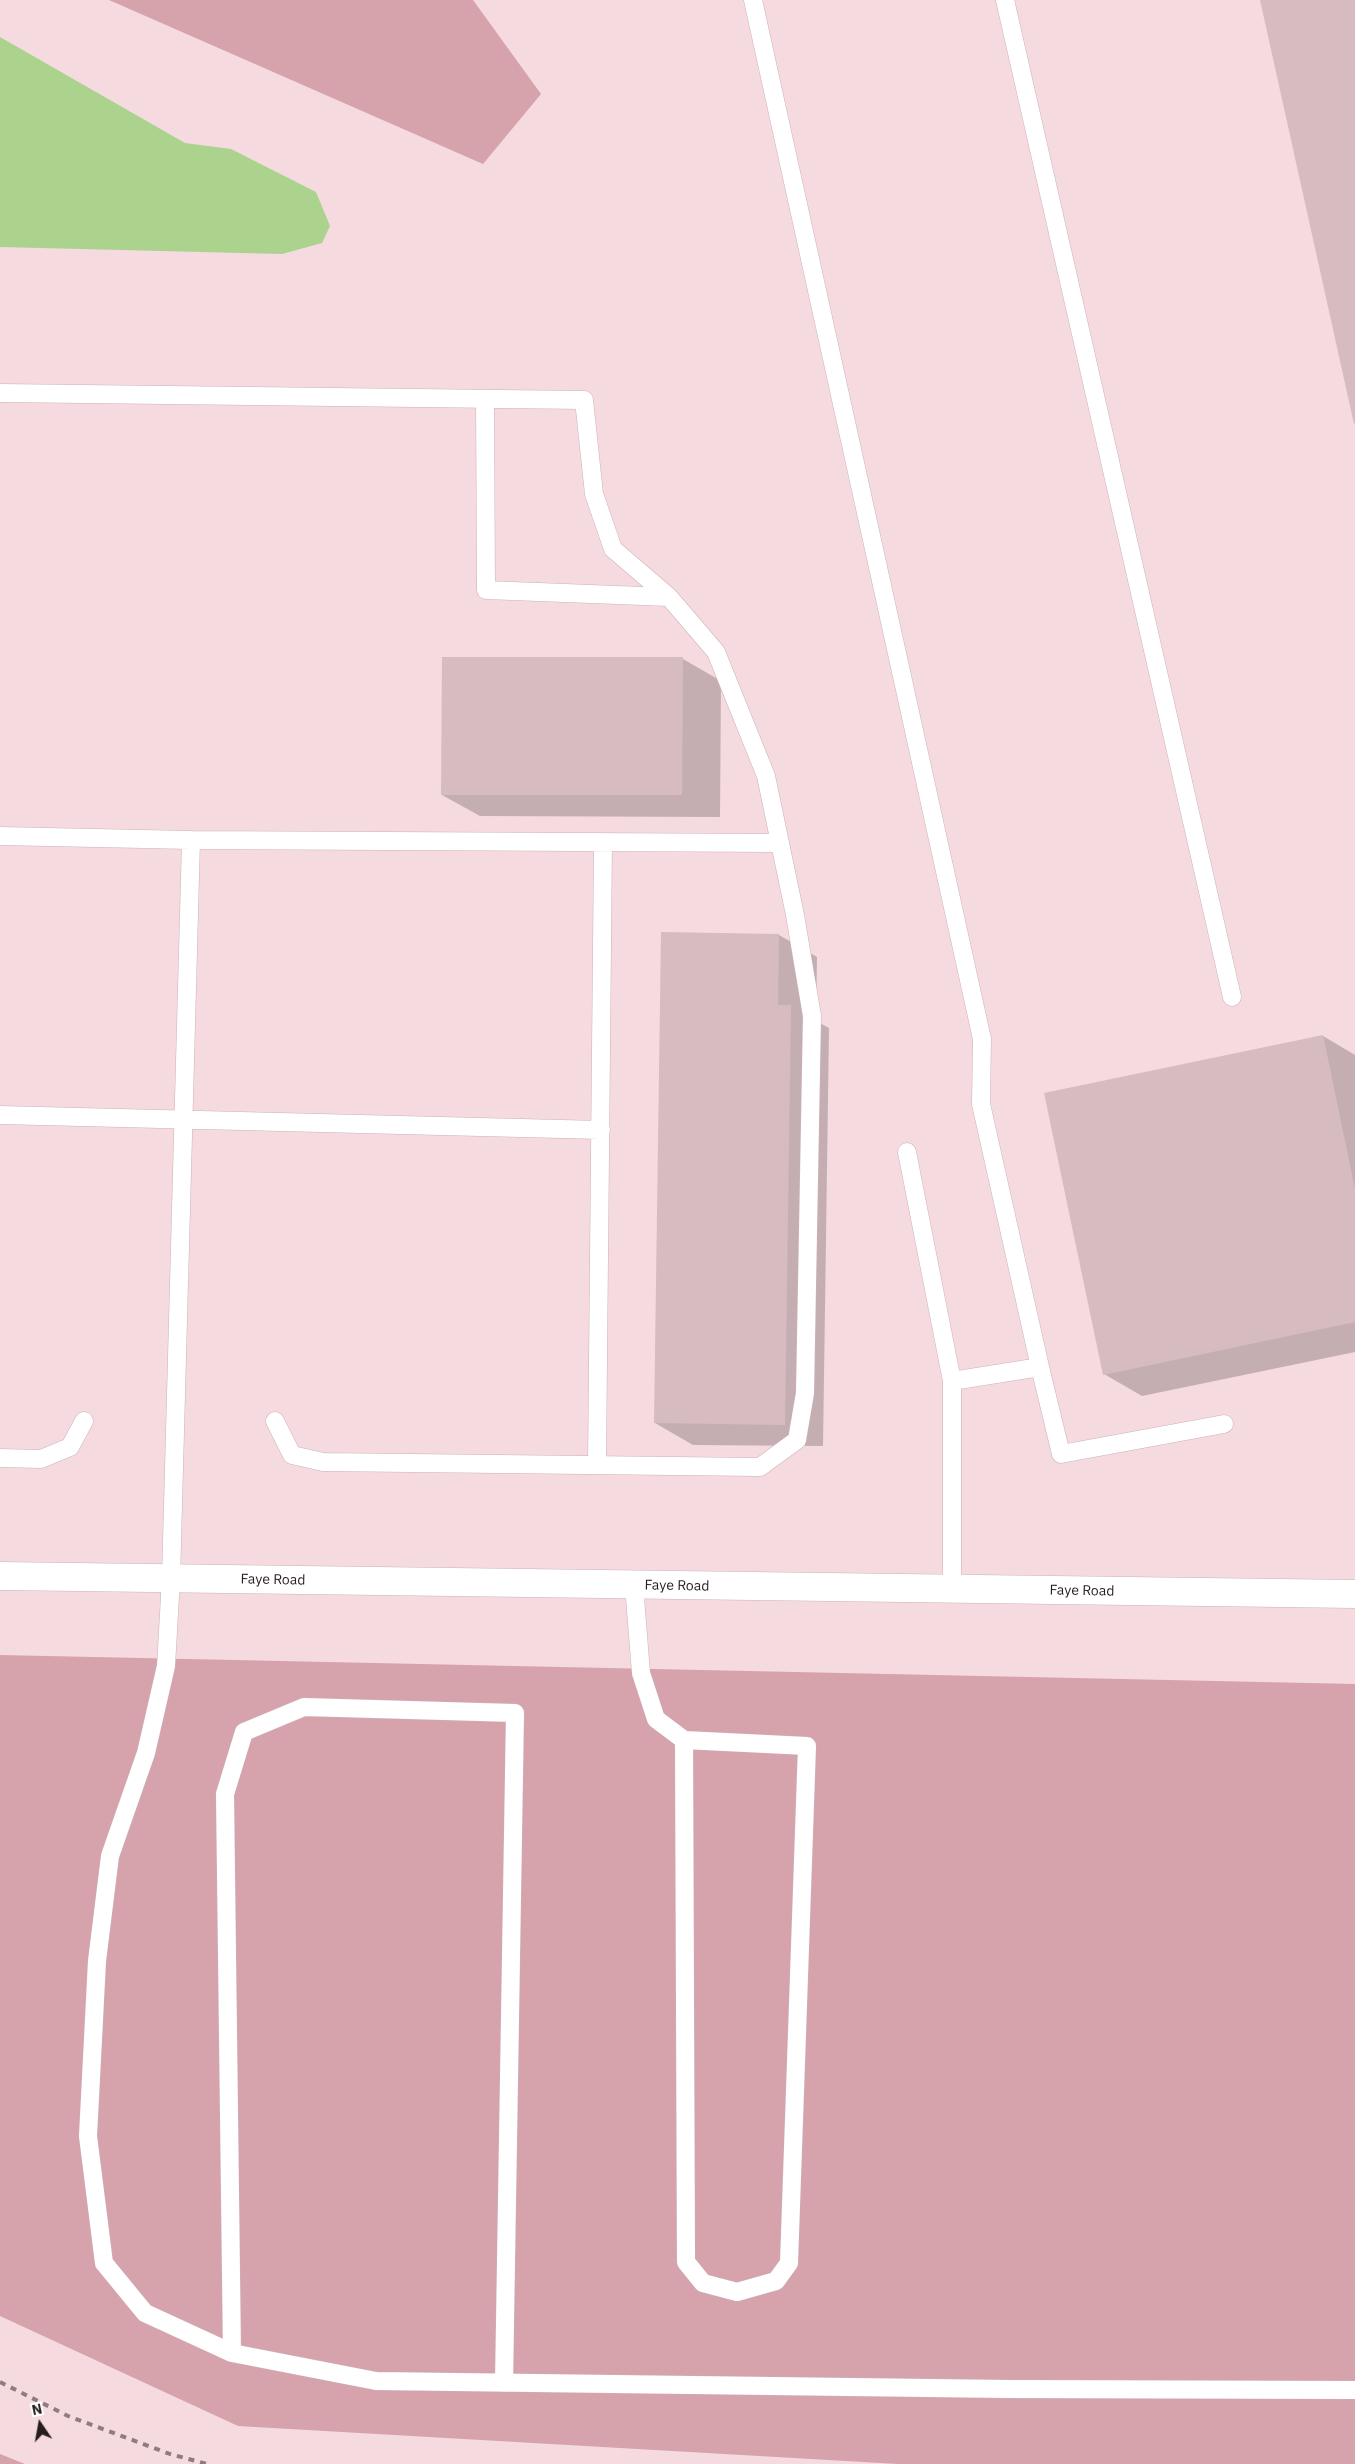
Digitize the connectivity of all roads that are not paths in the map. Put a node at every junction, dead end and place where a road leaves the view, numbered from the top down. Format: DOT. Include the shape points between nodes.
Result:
graph roads {
  1 [pos="753,0"];
  2 [pos="1005,0"];
  3 [pos="0,393"];
  4 [pos="485,399"];
  5 [pos="668,597"];
  6 [pos="0,836"];
  7 [pos="191,840"];
  8 [pos="604,843"];
  9 [pos="780,843"];
  10 [pos="1232,997"];
  11 [pos="0,1115"];
  12 [pos="184,1119"];
  13 [pos="601,1130"];
  14 [pos="907,1152"];
  15 [pos="1040,1367"];
  16 [pos="952,1381"];
  17 [pos="84,1421"];
  18 [pos="275,1421"];
  19 [pos="1224,1424"];
  20 [pos="0,1458"];
  21 [pos="597,1465"];
  22 [pos="0,1576"];
  23 [pos="172,1578"];
  24 [pos="634,1585"];
  25 [pos="952,1590"];
  26 [pos="1355,1594"];
  27 [pos="684,1740"];
  28 [pos="232,2353"];
  29 [pos="504,2383"];
  30 [pos="1355,2390"];
  1 -- 15 [label="lane" via="982,1039 981,1104"];
  2 -- 10 [label="lane"];
  3 -- 4 [label="lane"];
  4 -- 5 [label="lane" via="584,400 594,494 613,549"];
  4 -- 5 [label="lane" via="486,590"];
  5 -- 9 [label="lane" via="716,652 766,776"];
  6 -- 7 [label="lane"];
  7 -- 8 [label="lane"];
  7 -- 12 [label="lane"];
  8 -- 9 [label="lane"];
  8 -- 13 [label="lane"];
  9 -- 21 [label="lane" via="812,1016 805,1392 797,1440 760,1467"];
  11 -- 12 [label="lane"];
  12 -- 13 [label="lane"];
  12 -- 23 [label="lane"];
  13 -- 21 [label="lane"];
  14 -- 16 [label="lane"];
  15 -- 16 [label="lane"];
  15 -- 19 [label="lane" via="1061,1454"];
  16 -- 25 [label="lane"];
  17 -- 20 [label="lane" via="70,1446 63,1450 41,1459"];
  18 -- 21 [label="lane" via="292,1455 323,1462"];
  22 -- 23 [label="street, Faye Road"];
  23 -- 24 [label="street, Faye Road"];
  23 -- 28 [label="lane" via="166,1666 146,1753 110,1856 97,1961 88,2136 104,2263 144,2313"];
  24 -- 25 [label="street, Faye Road"];
  24 -- 27 [label="lane" via="641,1673 656,1719"];
  25 -- 26 [label="street, Faye Road"];
  27 -- 27 [label="lane" via="807,1746 789,2264 776,2281 737,2292 703,2283 686,2262"];
  28 -- 29 [label="lane" via="376,2381"];
  28 -- 29 [label="lane" via="225,1794 244,1732 304,1706 514,1713"];
  29 -- 30 [label="lane"];
}
